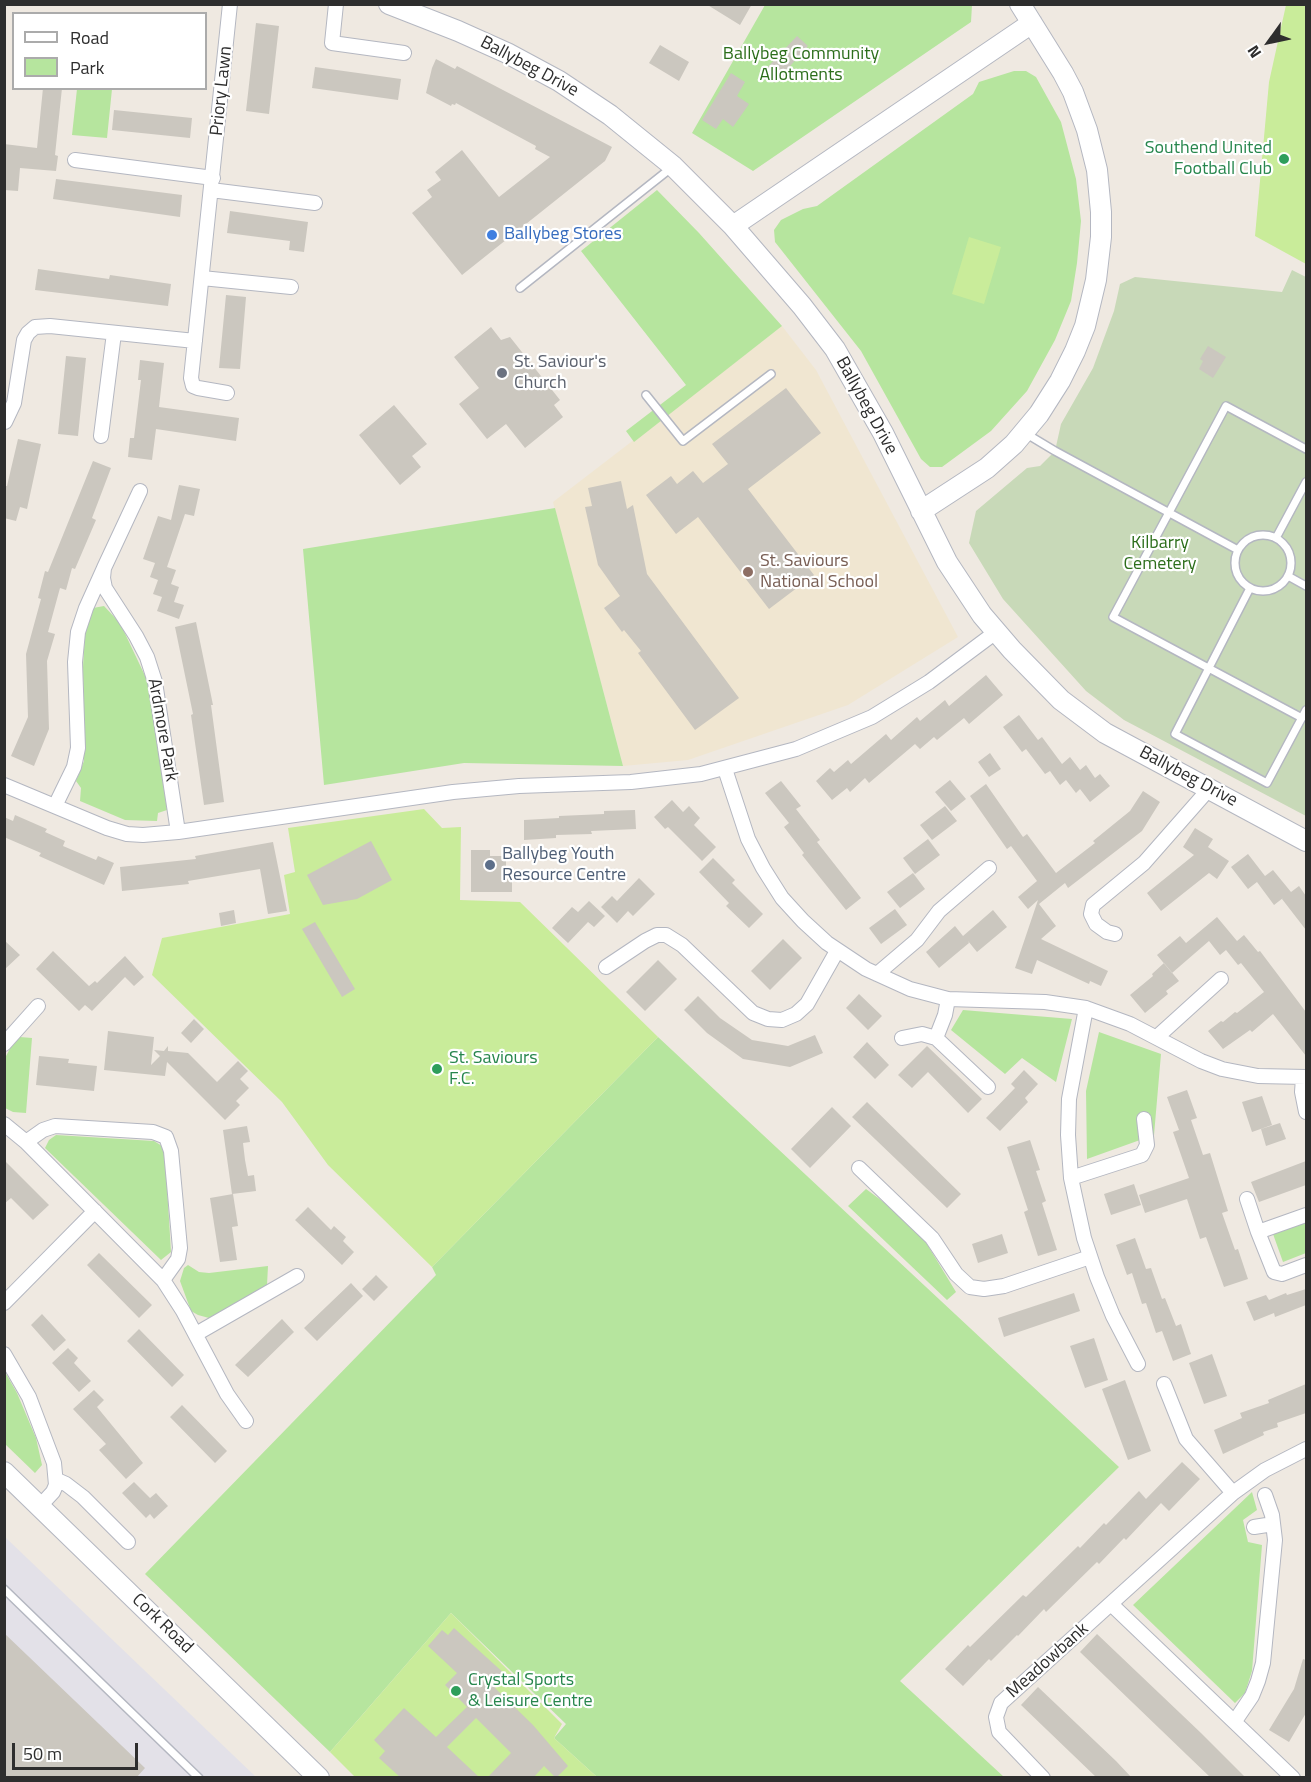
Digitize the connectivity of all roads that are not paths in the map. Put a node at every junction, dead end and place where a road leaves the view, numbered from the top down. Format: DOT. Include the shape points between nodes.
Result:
graph roads {
  1 [pos="230,4"];
  2 [pos="336,4"];
  3 [pos="390,4"];
  4 [pos="1020,4"];
  5 [pos="1032,23"];
  6 [pos="404,53"];
  7 [pos="75,160"];
  8 [pos="673,166"];
  9 [pos="212,184"];
  10 [pos="315,203"];
  11 [pos="733,226"];
  12 [pos="202,278"];
  13 [pos="291,287"];
  14 [pos="520,288"];
  15 [pos="114,333"];
  16 [pos="195,341"];
  17 [pos="771,374"];
  18 [pos="227,393"];
  19 [pos="646,394"];
  20 [pos="5,422"];
  21 [pos="1025,433"];
  22 [pos="101,436"];
  23 [pos="1306,450"];
  24 [pos="1306,482"];
  25 [pos="140,491"];
  26 [pos="921,511"];
  27 [pos="1169,513"];
  28 [pos="1276,538"];
  29 [pos="1238,550"];
  30 [pos="104,568"];
  31 [pos="1288,576"];
  32 [pos="1306,586"];
  33 [pos="1250,588"];
  34 [pos="996,632"];
  35 [pos="1208,669"];
  36 [pos="1306,710"];
  37 [pos="1302,718"];
  38 [pos="725,769"];
  39 [pos="4,785"];
  40 [pos="1209,789"];
  41 [pos="55,806"];
  42 [pos="178,832"];
  43 [pos="1306,841"];
  44 [pos="989,868"];
  45 [pos="1115,934"];
  46 [pos="837,951"];
  47 [pos="606,967"];
  48 [pos="877,974"];
  49 [pos="1221,979"];
  50 [pos="948,999"];
  51 [pos="38,1006"];
  52 [pos="1086,1008"];
  53 [pos="1156,1037"];
  54 [pos="902,1038"];
  55 [pos="936,1038"];
  56 [pos="4,1044"];
  57 [pos="1305,1077"];
  58 [pos="988,1087"];
  59 [pos="1306,1112"];
  60 [pos="1144,1119"];
  61 [pos="4,1124"];
  62 [pos="26,1142"];
  63 [pos="859,1168"];
  64 [pos="1071,1178"];
  65 [pos="1247,1199"];
  66 [pos="95,1211"];
  67 [pos="1306,1215"];
  68 [pos="1258,1232"];
  69 [pos="1090,1257"];
  70 [pos="1306,1265"];
  71 [pos="297,1276"];
  72 [pos="163,1280"];
  73 [pos="4,1303"];
  74 [pos="196,1334"];
  75 [pos="4,1354"];
  76 [pos="1138,1364"];
  77 [pos="1164,1384"];
  78 [pos="246,1421"];
  79 [pos="1306,1449"];
  80 [pos="4,1472"];
  81 [pos="57,1480"];
  82 [pos="1233,1493"];
  83 [pos="1265,1495"];
  84 [pos="40,1506"];
  85 [pos="1273,1524"];
  86 [pos="1254,1527"];
  87 [pos="128,1542"];
  88 [pos="4,1589"];
  89 [pos="1111,1604"];
  90 [pos="1235,1721"];
  91 [pos="199,1778"];
  92 [pos="319,1778"];
  93 [pos="1043,1778"];
  94 [pos="1293,1778"];
  1 -- 9 [label="street, Priory Lawn"];
  2 -- 6 [label="street" via="332,43"];
  3 -- 8 [label="street, Ballybeg Drive" via="507,53 559,81 610,115"];
  4 -- 5 [label="street"];
  5 -- 11 [label="street"];
  5 -- 21 [label="street" via="1072,92 1087,130 1100,191 1101,237 1096,280 1081,334 1056,388"];
  7 -- 9 [label="street"];
  8 -- 11 [label="street, Ballybeg Drive"];
  8 -- 14 [label="lane"];
  9 -- 10 [label="street"];
  9 -- 12 [label="street, Priory Lawn"];
  11 -- 26 [label="street, Ballybeg Drive" via="835,349 883,433"];
  12 -- 13 [label="street"];
  12 -- 16 [label="street, Priory Lawn"];
  15 -- 16 [label="street"];
  15 -- 20 [label="street" via="50,326 30,330 23,345 14,403"];
  15 -- 22 [label="street"];
  16 -- 18 [label="street, Priory Lawn" via="192,384"];
  17 -- 19 [label="lane" via="683,441"];
  21 -- 26 [label="street" via="987,468"];
  21 -- 27 [label="lane"];
  23 -- 27 [label="lane" via="1226,406"];
  24 -- 28 [label="lane"];
  25 -- 30 [label="street"];
  26 -- 34 [label="street, Ballybeg Drive" via="958,580"];
  27 -- 29 [label="lane"];
  27 -- 35 [label="lane" via="1113,616"];
  28 -- 29 [label="lane" via="1259,535"];
  28 -- 31 [label="lane" via="1288,550"];
  29 -- 33 [label="lane" via="1238,575"];
  30 -- 41 [label="street" via="78,632 78,747 74,767"];
  30 -- 42 [label="street, Ardmore Park" via="105,588 136,636 155,682"];
  31 -- 32 [label="lane"];
  31 -- 33 [label="lane" via="1275,588"];
  33 -- 35 [label="lane"];
  34 -- 38 [label="street" via="929,682 872,717 796,749"];
  34 -- 40 [label="street, Ballybeg Drive" via="1048,688 1089,722"];
  35 -- 37 [label="lane"];
  35 -- 37 [label="lane" via="1175,734 1267,783"];
  36 -- 37 [label="lane"];
  38 -- 42 [label="street" via="653,780 453,792"];
  38 -- 46 [label="street" via="754,854 792,910"];
  39 -- 41 [label="street"];
  40 -- 43 [label="street, Ballybeg Drive"];
  40 -- 45 [label="street" via="1144,863 1093,905 1091,914 1096,924"];
  41 -- 42 [label="street" via="127,834"];
  44 -- 48 [label="street" via="939,911 917,940"];
  46 -- 47 [label="street" via="807,1004 782,1020 753,1013 682,945 666,935 645,940"];
  46 -- 48 [label="street"];
  48 -- 50 [label="street" via="910,989"];
  49 -- 53 [label="street"];
  50 -- 52 [label="street" via="1045,1002"];
  50 -- 55 [label="street"];
  51 -- 56 [label="street"];
  52 -- 53 [label="street"];
  52 -- 64 [label="street" via="1069,1099"];
  53 -- 57 [label="street" via="1222,1069 1258,1076"];
  54 -- 55 [label="street" via="922,1034"];
  55 -- 58 [label="street"];
  57 -- 59 [label="street" via="1302,1092"];
  60 -- 64 [label="street" via="1147,1145 1142,1155"];
  61 -- 62 [label="street"];
  62 -- 66 [label="street"];
  62 -- 72 [label="street" via="43,1130 64,1126 153,1132 166,1137 171,1151 180,1248 176,1262"];
  63 -- 69 [label="street" via="927,1233 970,1287 1004,1286"];
  64 -- 69 [label="street"];
  65 -- 68 [label="street"];
  66 -- 72 [label="street"];
  66 -- 73 [label="street"];
  67 -- 68 [label="street"];
  68 -- 70 [label="street" via="1274,1272 1282,1274"];
  69 -- 76 [label="street" via="1109,1308"];
  71 -- 74 [label="street"];
  72 -- 74 [label="street"];
  74 -- 78 [label="street" via="224,1389"];
  75 -- 81 [label="street" via="36,1412"];
  77 -- 82 [label="street" via="1186,1439"];
  79 -- 82 [label="street, Meadowbank" via="1264,1470"];
  80 -- 84 [label="street, Cork Road"];
  81 -- 84 [label="street" via="53,1492"];
  81 -- 87 [label="street" via="83,1497"];
  82 -- 89 [label="street, Meadowbank"];
  83 -- 85 [label="street"];
  84 -- 92 [label="street, Cork Road"];
  85 -- 86 [label="street"];
  85 -- 90 [label="street" via="1275,1551 1261,1672 1252,1696"];
  88 -- 91 [label="lane"];
  89 -- 90 [label="street"];
  89 -- 93 [label="street, Meadowbank" via="998,1707 999,1732"];
  90 -- 94 [label="street"];
}
